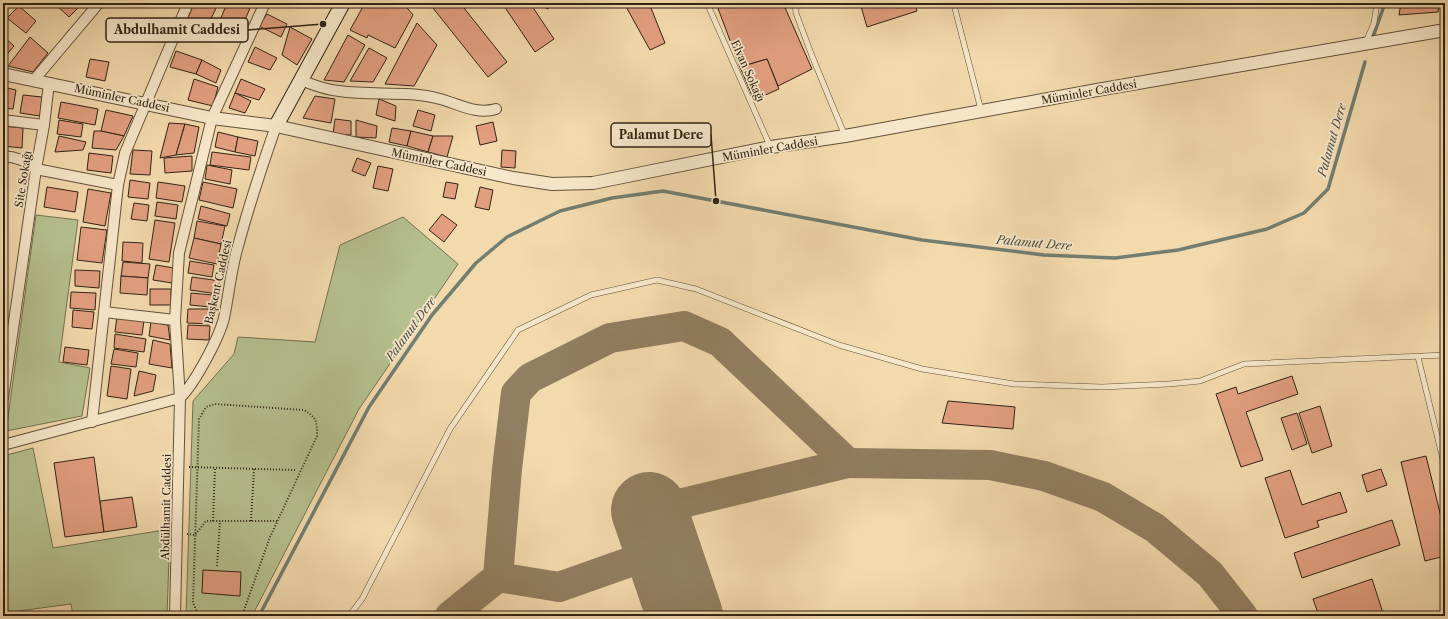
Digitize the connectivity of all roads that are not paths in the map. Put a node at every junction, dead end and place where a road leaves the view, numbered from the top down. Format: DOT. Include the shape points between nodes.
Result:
graph roads {
  1 [pos="99,3"];
  2 [pos="188,3"];
  3 [pos="265,3"];
  4 [pos="343,3"];
  5 [pos="707,3"];
  6 [pos="795,3"];
  7 [pos="1377,3"];
  8 [pos="954,9"];
  9 [pos="1445,30"];
  10 [pos="1366,44"];
  11 [pos="3,74"];
  12 [pos="34,80"];
  13 [pos="301,80"];
  14 [pos="49,83"];
  15 [pos="145,103"];
  16 [pos="496,109"];
  17 [pos="981,111"];
  18 [pos="212,118"];
  19 [pos="3,120"];
  20 [pos="44,125"];
  21 [pos="276,126"];
  22 [pos="845,136"];
  23 [pos="770,147"];
  24 [pos="3,156"];
  25 [pos="36,169"];
  26 [pos="118,185"];
  27 [pos="104,312"];
  28 [pos="175,320"];
  29 [pos="1445,355"];
  30 [pos="1418,357"];
  31 [pos="3,398"];
  32 [pos="180,398"];
  33 [pos="92,422"];
  34 [pos="3,445"];
  35 [pos="1445,468"];
  36 [pos="175,616"];
  37 [pos="349,616"];
  1 -- 12 [label="street"];
  2 -- 15 [label="street"];
  3 -- 18 [label="street, Abdülhamit Caddesi"];
  4 -- 13 [label="main road"];
  5 -- 23 [label="lane, Elvan Sokağı"];
  6 -- 22 [label="lane" via="796,13 812,56"];
  7 -- 10 [label="lane" via="1374,23"];
  8 -- 17 [label="lane"];
  9 -- 10 [label="street, Müminler Caddesi"];
  10 -- 17 [label="street, Müminler Caddesi"];
  11 -- 12 [label="street, Müminler Caddesi"];
  12 -- 14 [label="street, Müminler Caddesi"];
  13 -- 16 [label="street" via="338,91 403,93 440,99 480,112"];
  13 -- 21 [label="main road"];
  14 -- 15 [label="street, Müminler Caddesi"];
  14 -- 20 [label="street, Site Sokağı"];
  15 -- 18 [label="street, Müminler Caddesi"];
  15 -- 26 [label="street" via="125,153"];
  17 -- 22 [label="street, Müminler Caddesi"];
  18 -- 21 [label="street, Müminler Caddesi"];
  18 -- 28 [label="street, Abdülhamit Caddesi" via="179,253"];
  19 -- 20 [label="street"];
  20 -- 25 [label="street, Site Sokağı"];
  21 -- 23 [label="street, Müminler Caddesi" via="512,178 552,184 592,183"];
  21 -- 32 [label="street, Başkent Caddesi" via="246,213 219,331 192,383"];
  22 -- 23 [label="street, Müminler Caddesi"];
  24 -- 25 [label="street" via="29,162"];
  25 -- 26 [label="street"];
  25 -- 31 [label="street, Site Sokağı"];
  26 -- 27 [label="street"];
  27 -- 28 [label="street"];
  27 -- 33 [label="street"];
  28 -- 32 [label="street, Abdülhamit Caddesi"];
  29 -- 30 [label="lane"];
  30 -- 35 [label="lane"];
  30 -- 37 [label="lane" via="1244,364 1200,382 1102,387 1014,384 922,369 840,345 696,289 657,280 591,295 518,330 450,429 362,599"];
  32 -- 33 [label="street"];
  32 -- 36 [label="street, Abdülhamit Caddesi"];
  33 -- 34 [label="street"];
}
